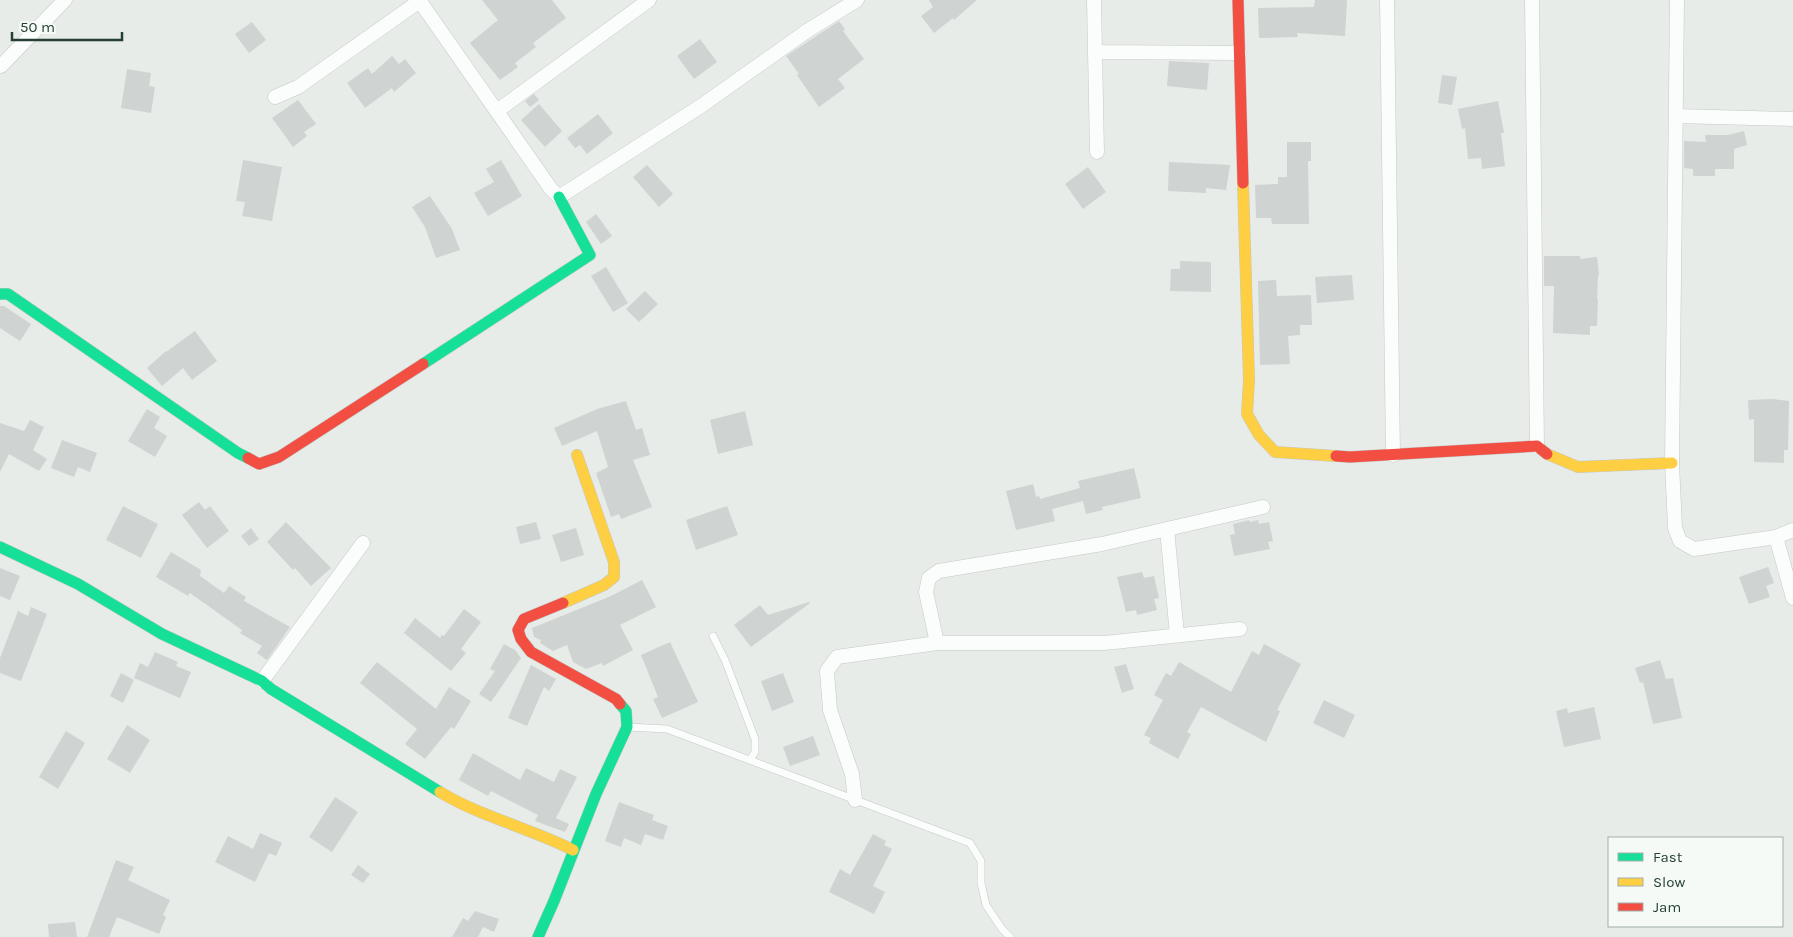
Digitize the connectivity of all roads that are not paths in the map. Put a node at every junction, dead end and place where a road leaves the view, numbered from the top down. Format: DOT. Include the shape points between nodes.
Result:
graph roads {
  1 [pos="65,0"];
  2 [pos="420,0"];
  3 [pos="649,0"];
  4 [pos="857,0"];
  5 [pos="1094,0"];
  6 [pos="1238,0"];
  7 [pos="1388,0"];
  8 [pos="1532,0"];
  9 [pos="1677,0"];
  10 [pos="1095,52"];
  11 [pos="1239,53"];
  12 [pos="1,66"];
  13 [pos="275,96"];
  14 [pos="497,111"];
  15 [pos="1676,116"];
  16 [pos="1793,119"];
  17 [pos="1097,152"];
  18 [pos="559,197"];
  19 [pos="0,294"];
  20 [pos="1537,446"];
  21 [pos="577,455"];
  22 [pos="1393,455"];
  23 [pos="1672,463"];
  24 [pos="1262,507"];
  25 [pos="1167,529"];
  26 [pos="1793,530"];
  27 [pos="1776,537"];
  28 [pos="363,543"];
  29 [pos="0,547"];
  30 [pos="1793,598"];
  31 [pos="1240,628"];
  32 [pos="1177,635"];
  33 [pos="713,636"];
  34 [pos="937,643"];
  35 [pos="262,681"];
  36 [pos="627,726"];
  37 [pos="750,760"];
  38 [pos="855,800"];
  39 [pos="573,850"];
  40 [pos="538,937"];
  41 [pos="1010,937"];
  1 -- 12 [label="street"];
  2 -- 13 [label="street" via="298,87"];
  2 -- 14 [label="street"];
  3 -- 14 [label="street"];
  4 -- 18 [label="street"];
  5 -- 10 [label="street"];
  6 -- 11 [label="street"];
  7 -- 22 [label="street"];
  8 -- 20 [label="street"];
  9 -- 15 [label="street"];
  10 -- 11 [label="street"];
  10 -- 17 [label="street"];
  11 -- 22 [label="street" via="1249,380 1247,414 1275,452 1350,458"];
  14 -- 18 [label="street"];
  15 -- 16 [label="street"];
  15 -- 23 [label="street"];
  18 -- 19 [label="street" via="590,255 279,457 258,464 8,294"];
  20 -- 22 [label="street"];
  20 -- 23 [label="street" via="1548,455 1578,467"];
  21 -- 36 [label="street" via="614,562 614,577 604,585 524,619 518,630 531,652 616,700 626,711"];
  23 -- 27 [label="street" via="1675,528 1680,541 1694,549"];
  24 -- 25 [label="street"];
  25 -- 32 [label="street"];
  25 -- 34 [label="street" via="1102,544 939,571 929,578 926,592"];
  26 -- 27 [label="street"];
  27 -- 30 [label="street"];
  28 -- 35 [label="street"];
  29 -- 35 [label="street" via="78,584 162,634"];
  31 -- 32 [label="street"];
  32 -- 34 [label="street" via="1104,643"];
  33 -- 37 [label="lane" via="754,739 755,752"];
  34 -- 38 [label="street" via="837,657 827,671 830,710 852,774"];
  35 -- 39 [label="street" via="445,795"];
  36 -- 37 [label="lane" via="666,729"];
  36 -- 39 [label="street"];
  37 -- 38 [label="lane"];
  38 -- 41 [label="lane" via="970,843 981,860 981,883 986,905"];
  39 -- 40 [label="street"];
}
